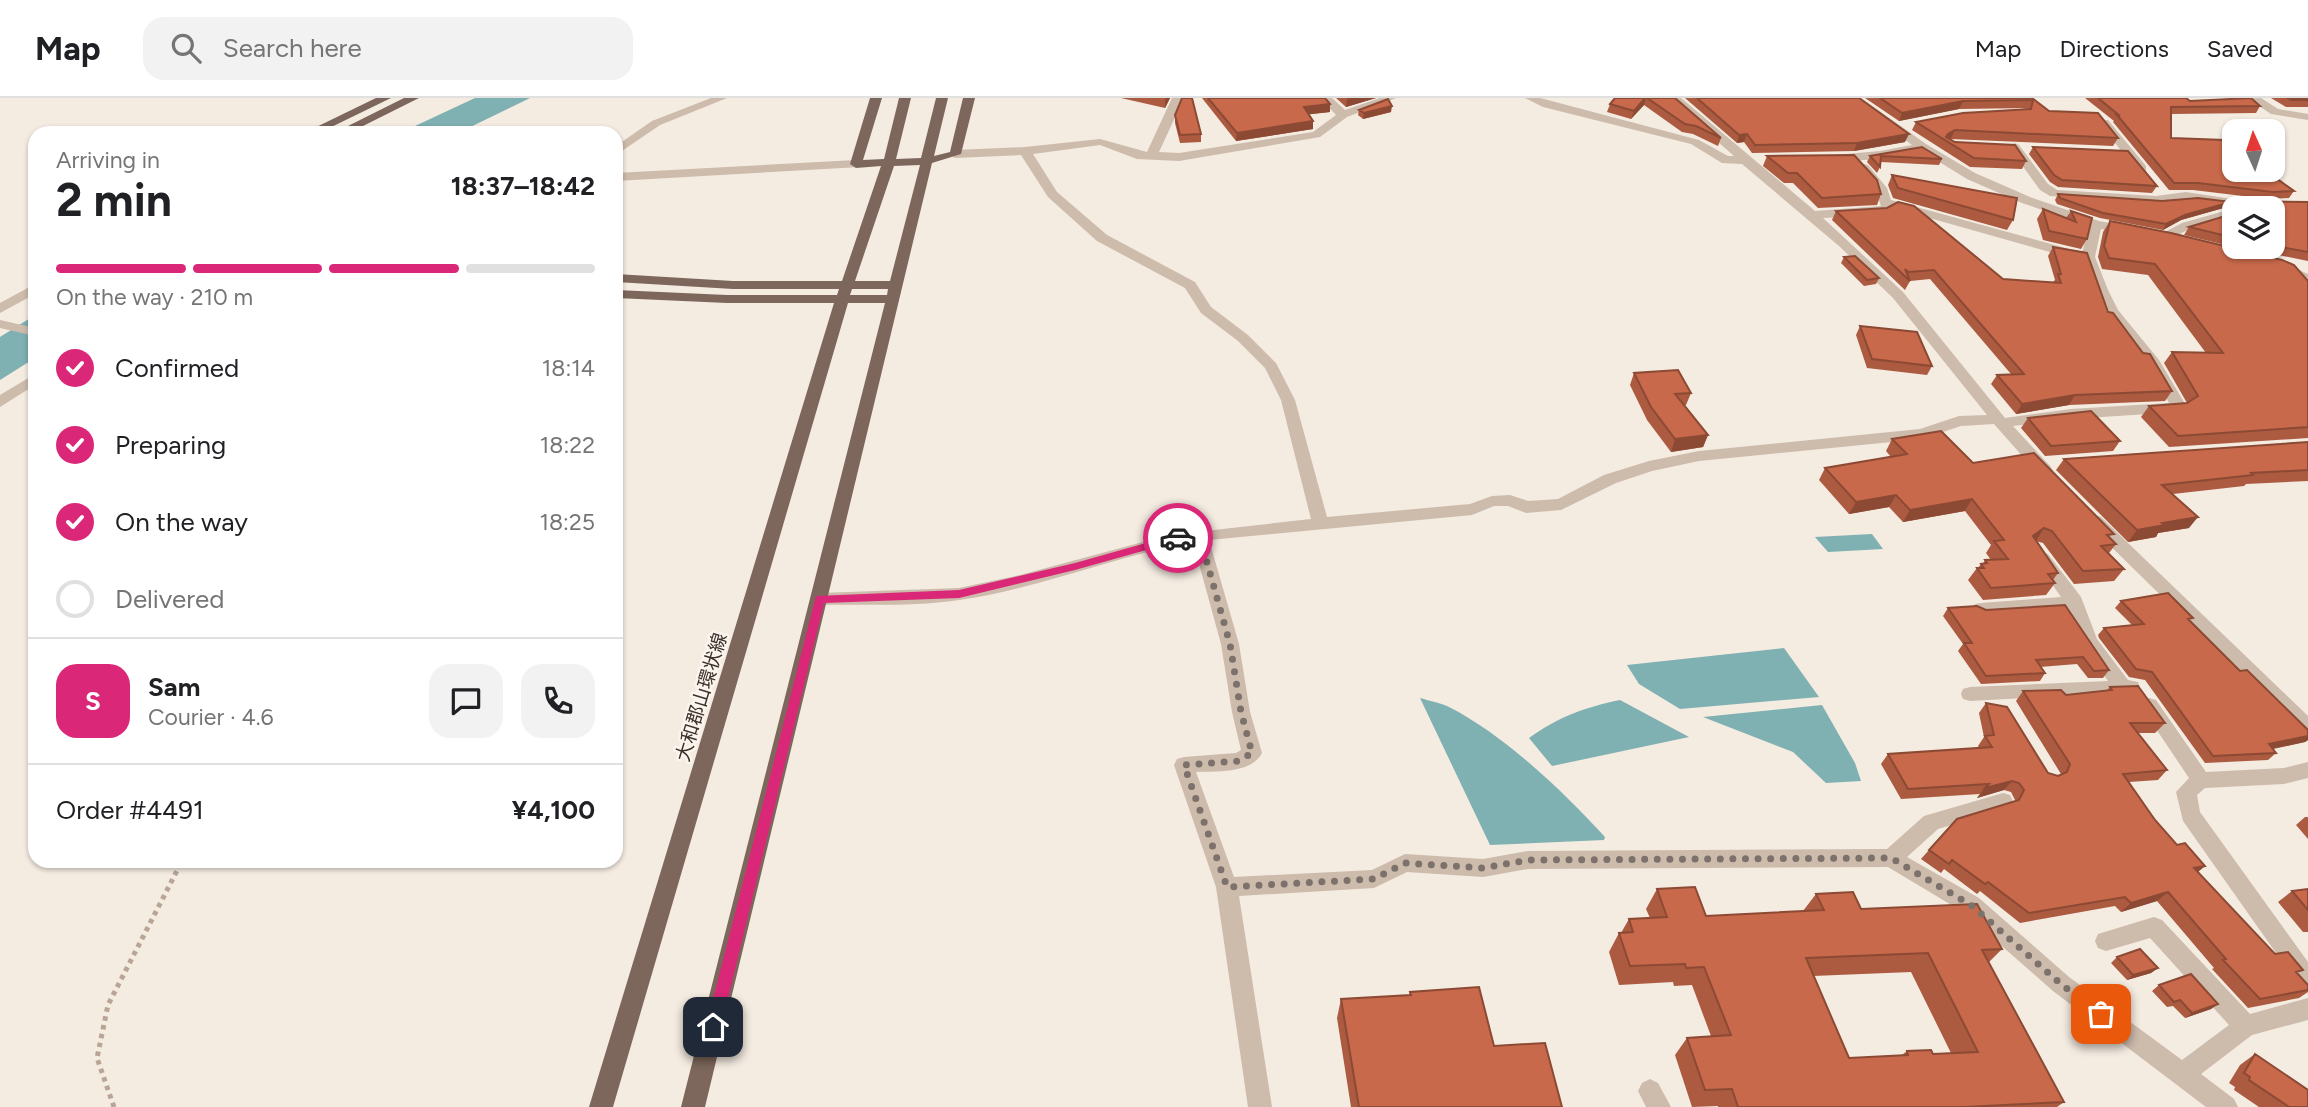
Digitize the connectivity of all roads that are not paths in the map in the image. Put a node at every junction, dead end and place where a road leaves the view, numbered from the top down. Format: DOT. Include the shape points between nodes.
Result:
graph roads {
  1 [pos="386,98"];
  2 [pos="413,98"];
  3 [pos="721,98"];
  4 [pos="876,98"];
  5 [pos="905,98"];
  6 [pos="942,98"];
  7 [pos="968,98"];
  8 [pos="1178,98"];
  9 [pos="1326,98"];
  10 [pos="1390,98"];
  11 [pos="1531,98"];
  12 [pos="1674,98"];
  13 [pos="1854,98"];
  14 [pos="2254,98"];
  15 [pos="2240,99"];
  16 [pos="1343,115"];
  17 [pos="2308,117"];
  18 [pos="2101,118"];
  19 [pos="325,126"];
  20 [pos="355,126"];
  21 [pos="623,146"];
  22 [pos="1922,146"];
  23 [pos="2015,147"];
  24 [pos="1026,151"];
  25 [pos="955,155"];
  26 [pos="1152,155"];
  27 [pos="1854,158"];
  28 [pos="1828,159"];
  29 [pos="1745,160"];
  30 [pos="927,161"];
  31 [pos="1764,161"];
  32 [pos="889,162"];
  33 [pos="856,164"];
  34 [pos="2147,174"];
  35 [pos="623,177"];
  36 [pos="2155,185"];
  37 [pos="2164,196"];
  38 [pos="2222,200"];
  39 [pos="1886,202"];
  40 [pos="1813,215"];
  41 [pos="2222,216"];
  42 [pos="2096,224"];
  43 [pos="2165,237"];
  44 [pos="2192,243"];
  45 [pos="2088,257"];
  46 [pos="2268,262"];
  47 [pos="623,278"];
  48 [pos="2308,279"];
  49 [pos="28,292"];
  50 [pos="844,292"];
  51 [pos="896,292"];
  52 [pos="623,295"];
  53 [pos="0,309"];
  54 [pos="2,325"];
  55 [pos="28,331"];
  56 [pos="28,384"];
  57 [pos="0,402"];
  58 [pos="2000,421"];
  59 [pos="2064,463"];
  60 [pos="2038,464"];
  61 [pos="2058,484"];
  62 [pos="2078,504"];
  63 [pos="1321,525"];
  64 [pos="1199,534"];
  65 [pos="2035,548"];
  66 [pos="820,599"];
  67 [pos="2075,602"];
  68 [pos="1981,608"];
  69 [pos="2123,687"];
  70 [pos="1997,693"];
  71 [pos="1970,694"];
  72 [pos="2012,717"];
  73 [pos="2308,728"];
  74 [pos="2308,770"];
  75 [pos="2201,780"];
  76 [pos="2003,800"];
  77 [pos="1891,858"];
  78 [pos="1227,887"];
  79 [pos="2106,941"];
  80 [pos="2308,980"];
  81 [pos="2308,1009"];
  82 [pos="2245,1026"];
  83 [pos="2181,1075"];
  84 [pos="601,1107"];
  85 [pos="693,1107"];
  86 [pos="1260,1107"];
  87 [pos="2226,1107"];
  1 -- 19 [label="main road"];
  2 -- 20 [label="main road"];
  3 -- 21 [label="street" via="656,123"];
  4 -- 33 [label="main road"];
  5 -- 32 [label="main road, 大和郡山環状線"];
  6 -- 30 [label="main road"];
  7 -- 25 [label="main road"];
  8 -- 26 [label="street"];
  9 -- 16 [label="street"];
  10 -- 16 [label="street"];
  11 -- 29 [label="street" via="1695,142 1727,160"];
  12 -- 29 [label="street"];
  13 -- 22 [label="street" via="1904,126"];
  14 -- 15 [label="street"];
  14 -- 17 [label="street" via="2275,112"];
  16 -- 26 [label="street" via="1316,135 1179,158"];
  18 -- 34 [label="street" via="2123,153"];
  22 -- 27 [label="street"];
  22 -- 42 [label="street" via="1971,176"];
  23 -- 37 [label="street" via="2044,187 2054,193 2158,200"];
  24 -- 25 [label="street"];
  24 -- 26 [label="street" via="1101,142 1137,155"];
  24 -- 63 [label="street" via="1052,194 1102,238 1190,285 1206,310 1271,366 1289,400"];
  25 -- 30 [label="main road"];
  27 -- 28 [label="street"];
  27 -- 39 [label="street" via="1871,175"];
  29 -- 31 [label="street"];
  29 -- 40 [label="street"];
  30 -- 32 [label="main road"];
  30 -- 51 [label="main road"];
  32 -- 33 [label="main road"];
  32 -- 50 [label="main road, 大和郡山環状線"];
  33 -- 35 [label="street"];
  36 -- 37 [label="street"];
  37 -- 38 [label="street"];
  39 -- 40 [label="street" via="1883,211"];
  39 -- 45 [label="street"];
  40 -- 58 [label="street" via="1896,293"];
  41 -- 43 [label="street"];
  42 -- 43 [label="street"];
  42 -- 45 [label="street"];
  43 -- 44 [label="street"];
  45 -- 58 [label="street" via="2112,311 2152,360 2179,407"];
  46 -- 48 [label="street"];
  47 -- 50 [label="main road"];
  49 -- 53 [label="street"];
  50 -- 51 [label="main road"];
  50 -- 52 [label="main road" via="678,299"];
  50 -- 84 [label="main road, 大和郡山環状線"];
  51 -- 66 [label="main road"];
  54 -- 55 [label="street"];
  56 -- 57 [label="street"];
  58 -- 60 [label="street"];
  58 -- 63 [label="street" via="1959,421 1922,434 1699,456 1611,479 1561,504 1526,508 1510,500 1492,501 1472,509"];
  59 -- 60 [label="street"];
  60 -- 61 [label="street"];
  62 -- 73 [label="street"];
  63 -- 64 [label="street"];
  64 -- 66 [label="street" via="959,594"];
  64 -- 78 [label="street" via="1230,644 1252,753 1239,761 1184,765"];
  65 -- 67 [label="street"];
  66 -- 85 [label="main road"];
  67 -- 68 [label="street"];
  67 -- 69 [label="street" via="2089,641"];
  69 -- 70 [label="street"];
  69 -- 75 [label="street" via="2136,686"];
  70 -- 71 [label="street"];
  70 -- 72 [label="street"];
  74 -- 75 [label="street" via="2284,776"];
  75 -- 80 [label="street" via="2186,792 2190,815"];
  76 -- 77 [label="street" via="1931,822"];
  77 -- 78 [label="street" via="1528,860 1483,868 1405,863 1374,879"];
  77 -- 83 [label="street" via="1971,905 2061,984"];
  78 -- 86 [label="street"];
  79 -- 82 [label="street" via="2154,928"];
  81 -- 82 [label="street"];
  82 -- 83 [label="street"];
  83 -- 87 [label="street"];
}
